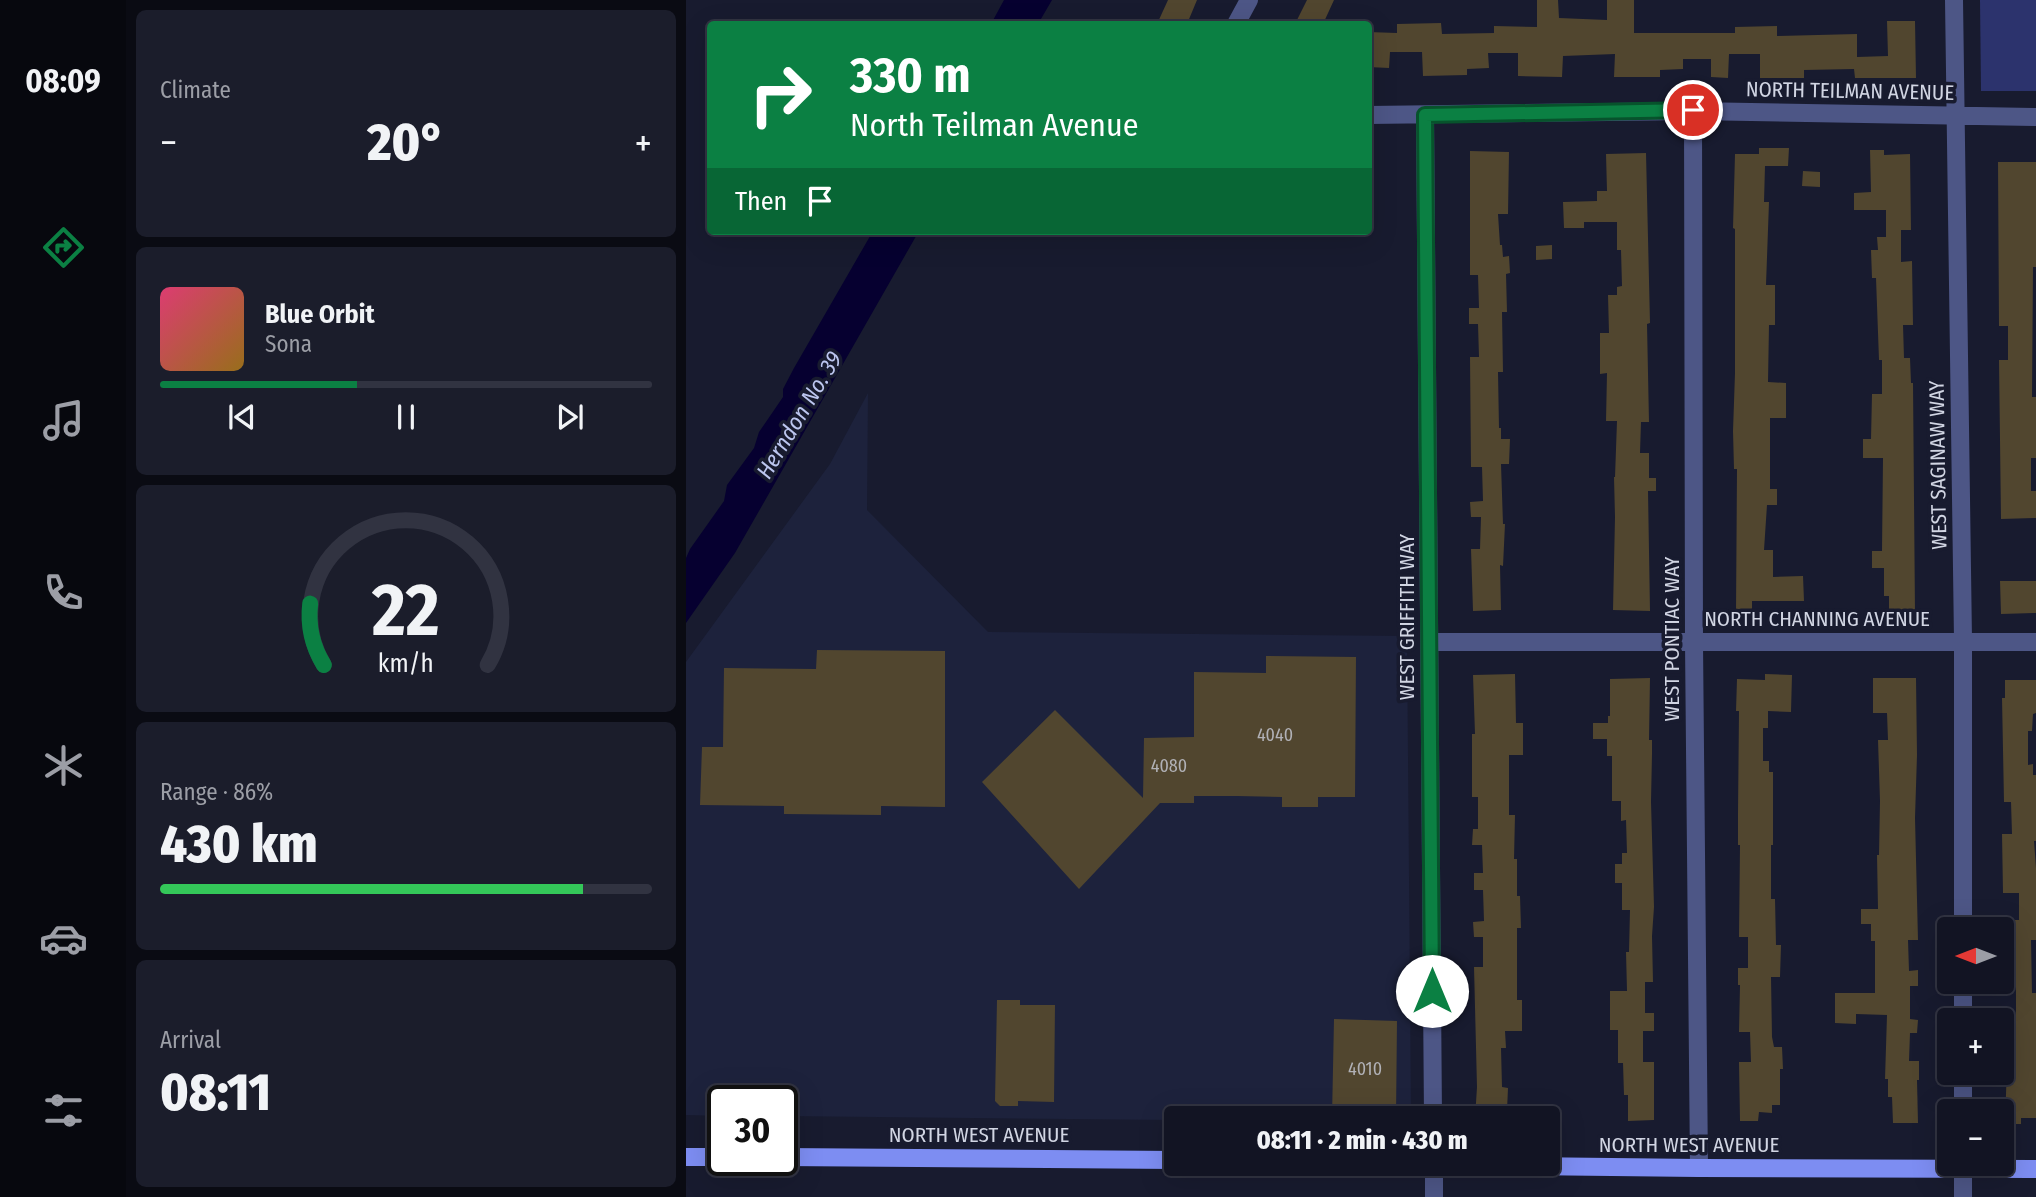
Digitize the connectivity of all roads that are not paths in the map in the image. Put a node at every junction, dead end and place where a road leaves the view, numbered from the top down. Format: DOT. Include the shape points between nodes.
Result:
graph roads {
  1 [pos="1249,0"];
  2 [pos="1954,0"];
  3 [pos="1238,21"];
  4 [pos="1693,110"];
  5 [pos="1372,115"];
  6 [pos="1425,115"];
  7 [pos="1955,117"];
  8 [pos="2036,117"];
  9 [pos="1963,640"];
  10 [pos="1430,642"];
  11 [pos="2036,642"];
  12 [pos="1694,643"];
  13 [pos="1963,917"];
  14 [pos="1433,1106"];
  15 [pos="686,1157"];
  16 [pos="707,1157"];
  17 [pos="798,1157"];
  18 [pos="1164,1160"];
  19 [pos="1560,1166"];
  20 [pos="1937,1166"];
  21 [pos="2014,1167"];
  22 [pos="1699,1168"];
  23 [pos="2036,1168"];
  24 [pos="1434,1176"];
  25 [pos="1963,1176"];
  26 [pos="1434,1197"];
  27 [pos="1963,1197"];
  1 -- 3 [label="street"];
  2 -- 7 [label="street, WEST SAGINAW WAY"];
  4 -- 6 [label="street, NORTH TEILMAN AVENUE"];
  4 -- 7 [label="street, NORTH TEILMAN AVENUE"];
  4 -- 12 [label="street, WEST PONTIAC WAY"];
  5 -- 6 [label="street, NORTH TEILMAN AVENUE"];
  6 -- 10 [label="street, WEST GRIFFITH WAY"];
  7 -- 8 [label="street, NORTH TEILMAN AVENUE"];
  7 -- 9 [label="street, WEST SAGINAW WAY"];
  9 -- 11 [label="street, NORTH CHANNING AVENUE"];
  9 -- 12 [label="street, NORTH CHANNING AVENUE"];
  9 -- 13 [label="street, WEST SAGINAW WAY"];
  10 -- 12 [label="street, NORTH CHANNING AVENUE"];
  10 -- 14 [label="street, WEST GRIFFITH WAY"];
  12 -- 22 [label="street, WEST PONTIAC WAY"];
  15 -- 16 [label="main road"];
  17 -- 18 [label="main road, NORTH WEST AVENUE"];
  19 -- 22 [label="main road, NORTH WEST AVENUE"];
  20 -- 22 [label="main road, NORTH WEST AVENUE"];
  21 -- 23 [label="main road, NORTH WEST AVENUE"];
  24 -- 26 [label="street"];
  25 -- 27 [label="street"];
}
